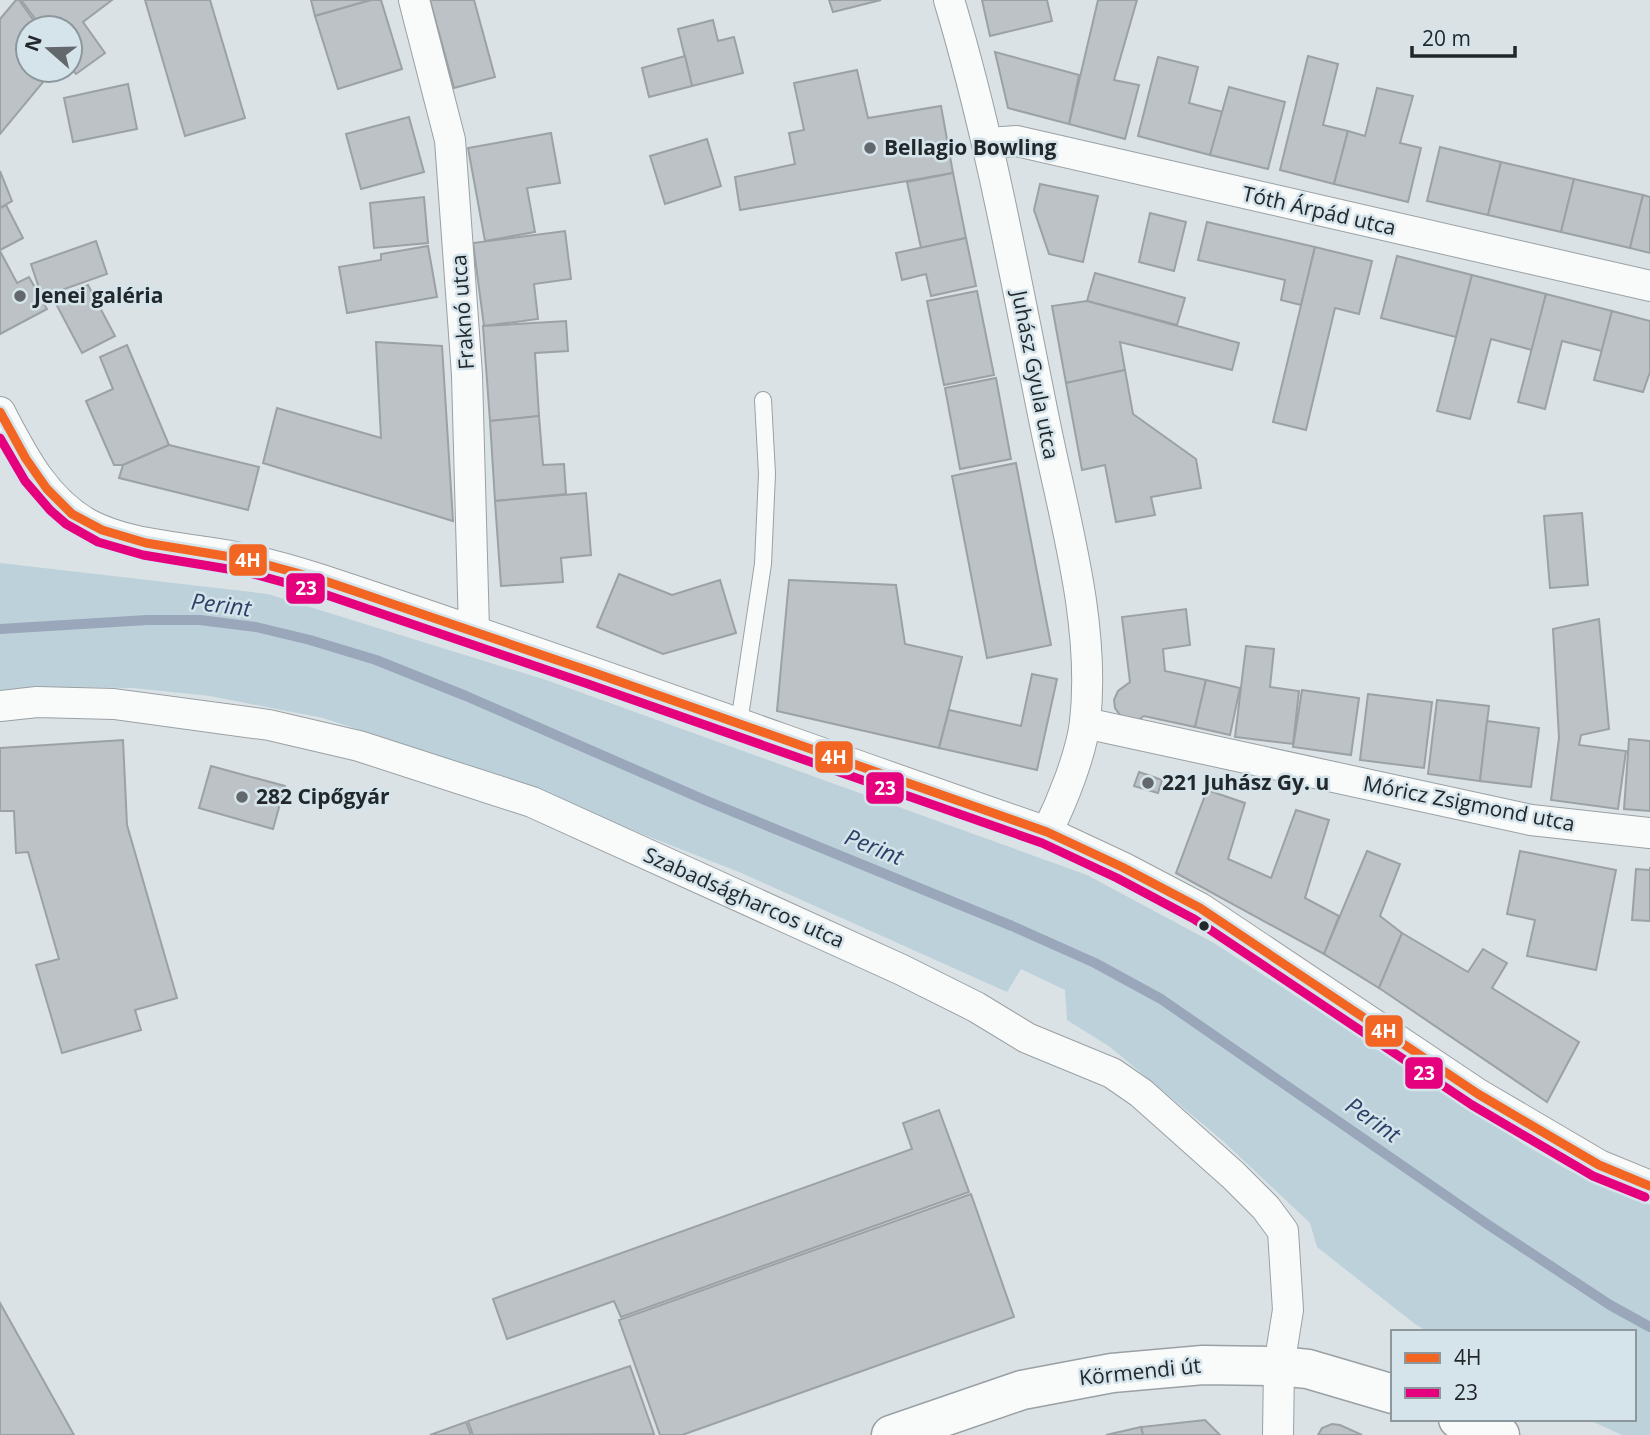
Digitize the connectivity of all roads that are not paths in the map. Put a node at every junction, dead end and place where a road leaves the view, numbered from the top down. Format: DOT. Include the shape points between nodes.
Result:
graph roads {
  1 [pos="414,0"];
  2 [pos="949,0"];
  3 [pos="988,143"];
  4 [pos="1650,286"];
  5 [pos="763,400"];
  6 [pos="0,412"];
  7 [pos="474,630"];
  8 [pos="0,706"];
  9 [pos="739,723"];
  10 [pos="1085,723"];
  11 [pos="1047,832"];
  12 [pos="1650,833"];
  13 [pos="1650,1186"];
  14 [pos="1279,1366"];
  15 [pos="1391,1393"];
  16 [pos="1463,1421"];
  17 [pos="891,1435"];
  18 [pos="1278,1435"];
  19 [pos="1500,1435"];
  1 -- 7 [label="street, Fraknó utca" via="450,140 467,375"];
  2 -- 3 [label="street, Juhász Gyula utca"];
  3 -- 4 [label="street, Tóth Árpád utca" via="1017,141"];
  3 -- 10 [label="street, Juhász Gyula utca" via="1074,564 1085,635"];
  5 -- 9 [label="lane" via="767,474 763,564"];
  6 -- 7 [label="street" via="47,490 89,524 162,546 253,560"];
  7 -- 9 [label="street"];
  8 -- 14 [label="street, Szabadságharcos utca" via="114,704 269,725 359,746 532,802 902,970 1027,1038 1112,1073 1233,1175 1283,1231 1287,1310"];
  9 -- 11 [label="street"];
  10 -- 11 [label="street, Juhász Gyula utca" via="1068,786"];
  10 -- 12 [label="street, Móricz Zsigmond utca" via="1531,820"];
  11 -- 13 [label="street" via="1200,908 1478,1094 1599,1165"];
  14 -- 15 [label="street, Körmendi út" via="1335,1376"];
  14 -- 17 [label="street, Körmendi út" via="1203,1365 1055,1382"];
  14 -- 18 [label="street, Szabadságharcos utca"];
  16 -- 19 [label="street"];
}
